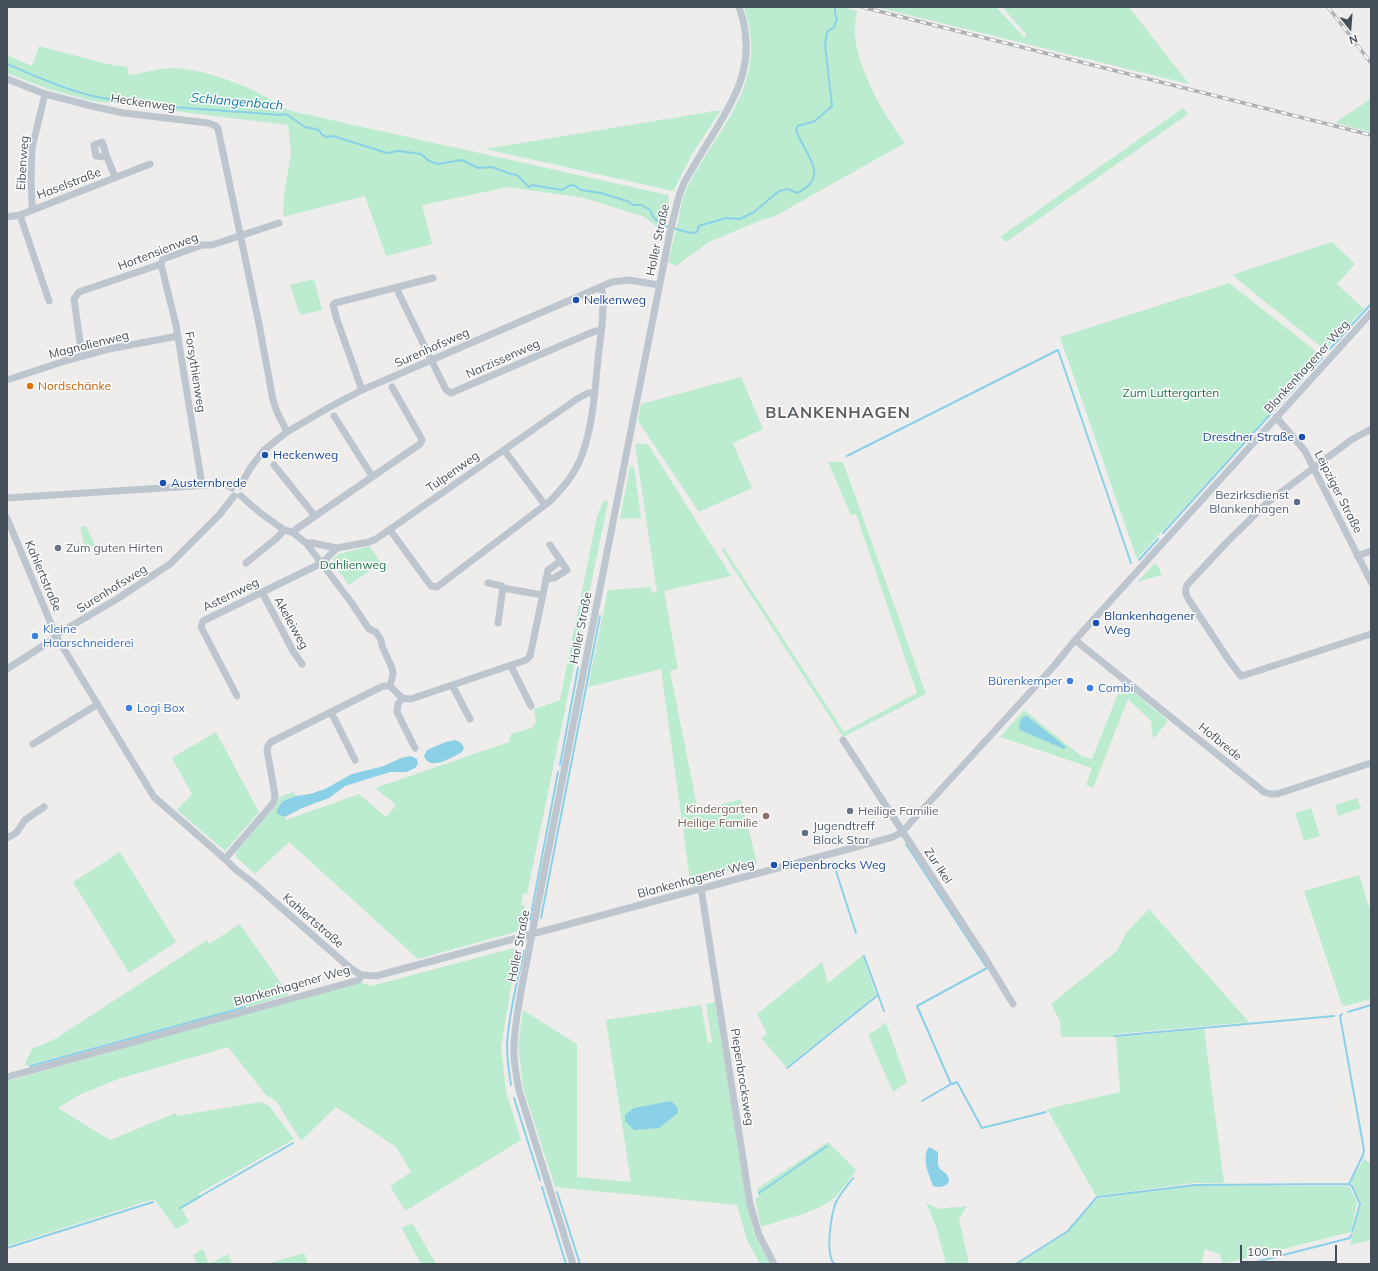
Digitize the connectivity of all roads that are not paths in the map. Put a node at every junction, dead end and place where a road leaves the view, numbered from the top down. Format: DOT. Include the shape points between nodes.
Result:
graph roads {
  1 [pos="739,7"];
  2 [pos="7,79"];
  3 [pos="45,94"];
  4 [pos="107,157"];
  5 [pos="150,164"];
  6 [pos="115,177"];
  7 [pos="33,210"];
  8 [pos="20,215"];
  9 [pos="7,217"];
  10 [pos="279,223"];
  11 [pos="240,235"];
  12 [pos="161,264"];
  13 [pos="433,278"];
  14 [pos="659,285"];
  15 [pos="601,287"];
  16 [pos="397,288"];
  17 [pos="50,301"];
  18 [pos="1371,313"];
  19 [pos="601,331"];
  20 [pos="178,336"];
  21 [pos="82,356"];
  22 [pos="432,360"];
  23 [pos="7,380"];
  24 [pos="392,387"];
  25 [pos="362,390"];
  26 [pos="594,393"];
  27 [pos="334,416"];
  28 [pos="1276,417"];
  29 [pos="1371,429"];
  30 [pos="287,432"];
  31 [pos="504,450"];
  32 [pos="274,465"];
  33 [pos="1314,468"];
  34 [pos="372,476"];
  35 [pos="202,485"];
  36 [pos="240,486"];
  37 [pos="232,488"];
  38 [pos="237,496"];
  39 [pos="7,498"];
  40 [pos="544,505"];
  41 [pos="315,516"];
  42 [pos="7,518"];
  43 [pos="284,530"];
  44 [pos="390,530"];
  45 [pos="292,532"];
  46 [pos="306,543"];
  47 [pos="550,545"];
  48 [pos="337,548"];
  49 [pos="1371,552"];
  50 [pos="1358,556"];
  51 [pos="561,560"];
  52 [pos="246,562"];
  53 [pos="322,563"];
  54 [pos="546,579"];
  55 [pos="1371,582"];
  56 [pos="488,583"];
  57 [pos="503,588"];
  58 [pos="262,592"];
  59 [pos="542,595"];
  60 [pos="498,623"];
  61 [pos="1371,634"];
  62 [pos="56,636"];
  63 [pos="1075,640"];
  64 [pos="302,664"];
  65 [pos="511,666"];
  66 [pos="7,669"];
  67 [pos="452,685"];
  68 [pos="390,686"];
  69 [pos="238,696"];
  70 [pos="402,698"];
  71 [pos="98,704"];
  72 [pos="531,706"];
  73 [pos="330,712"];
  74 [pos="470,719"];
  75 [pos="842,740"];
  76 [pos="32,744"];
  77 [pos="415,748"];
  78 [pos="355,760"];
  79 [pos="1371,763"];
  80 [pos="44,807"];
  81 [pos="902,832"];
  82 [pos="7,838"];
  83 [pos="225,859"];
  84 [pos="701,888"];
  85 [pos="532,935"];
  86 [pos="361,975"];
  87 [pos="1013,1004"];
  88 [pos="7,1077"];
  89 [pos="573,1264"];
  90 [pos="774,1264"];
  1 -- 14 [label="street, Holler Straße" via="746,43 740,85 734,101 684,183 672,223"];
  2 -- 3 [label="street, Heckenweg"];
  3 -- 7 [label="street, Eibenweg" via="32,148"];
  3 -- 11 [label="street, Heckenweg" via="96,107 216,126"];
  4 -- 6 [label="street, Haselstraße"];
  5 -- 6 [label="street, Haselstraße"];
  6 -- 7 [label="street, Haselstraße"];
  7 -- 8 [label="street, Haselstraße"];
  8 -- 9 [label="street, Haselstraße"];
  8 -- 17 [label="street"];
  10 -- 11 [label="street"];
  11 -- 12 [label="street, Hortensienweg" via="163,259"];
  11 -- 30 [label="street, Heckenweg" via="273,400"];
  12 -- 20 [label="street, Forsythienweg"];
  12 -- 21 [label="street, Hortensienweg" via="76,295 74,299"];
  13 -- 16 [label="street"];
  14 -- 15 [label="street, Surenhofsweg" via="622,280"];
  14 -- 85 [label="street, Holler Straße"];
  15 -- 19 [label="street"];
  15 -- 22 [label="street, Surenhofsweg"];
  16 -- 22 [label="street"];
  16 -- 25 [label="street" via="333,305"];
  18 -- 28 [label="street, Blankenhagener Weg"];
  19 -- 22 [label="street, Narzissenweg" via="595,331 451,393 446,390"];
  19 -- 26 [label="street"];
  20 -- 21 [label="street, Magnolienweg"];
  20 -- 35 [label="street, Forsythienweg"];
  21 -- 23 [label="street, Magnolienweg"];
  22 -- 25 [label="street, Surenhofsweg"];
  24 -- 34 [label="street" via="422,440 420,444"];
  25 -- 30 [label="street, Surenhofsweg"];
  26 -- 31 [label="street, Tulpenweg" via="577,399"];
  26 -- 40 [label="street" via="581,456 572,475"];
  27 -- 34 [label="street"];
  28 -- 33 [label="street, Leipziger Straße" via="1305,451"];
  28 -- 63 [label="street, Blankenhagener Weg"];
  29 -- 33 [label="street" via="1351,440"];
  30 -- 36 [label="street, Surenhofsweg" via="264,450"];
  31 -- 40 [label="street"];
  31 -- 44 [label="street, Tulpenweg"];
  32 -- 41 [label="street"];
  33 -- 50 [label="street, Leipziger Straße"];
  33 -- 61 [label="street" via="1251,518 1187,585 1185,594 1241,676"];
  34 -- 41 [label="street"];
  35 -- 37 [label="street" via="225,484"];
  35 -- 39 [label="street"];
  36 -- 37 [label="street"];
  36 -- 38 [label="street" via="243,491"];
  37 -- 38 [label="street" via="231,492"];
  38 -- 43 [label="street"];
  38 -- 62 [label="street, Surenhofsweg" via="170,564"];
  40 -- 44 [label="street" via="437,587 431,586"];
  41 -- 45 [label="street"];
  42 -- 62 [label="street, Kahlertstraße"];
  43 -- 45 [label="street"];
  43 -- 52 [label="street"];
  44 -- 48 [label="street, Tulpenweg" via="369,542"];
  45 -- 46 [label="street"];
  46 -- 48 [label="street"];
  46 -- 53 [label="street"];
  47 -- 51 [label="street"];
  48 -- 53 [label="street"];
  49 -- 50 [label="street"];
  50 -- 55 [label="street, Leipziger Straße"];
  51 -- 54 [label="street" via="548,570"];
  51 -- 54 [label="street" via="567,570 554,578"];
  53 -- 58 [label="street, Asternweg"];
  53 -- 68 [label="street" via="369,629 376,632 382,640 382,646 392,668"];
  54 -- 59 [label="street"];
  56 -- 57 [label="street"];
  57 -- 59 [label="street"];
  57 -- 60 [label="street"];
  58 -- 64 [label="street, Akeleiweg"];
  58 -- 69 [label="street, Asternweg" via="203,620 201,627"];
  59 -- 65 [label="street" via="530,656"];
  62 -- 66 [label="street, Surenhofsweg"];
  62 -- 71 [label="street, Kahlertstraße"];
  63 -- 79 [label="street, Hofbrede" via="1264,792 1277,794"];
  63 -- 81 [label="street, Blankenhagener Weg"];
  65 -- 67 [label="street"];
  65 -- 72 [label="street"];
  67 -- 70 [label="street" via="411,699"];
  67 -- 74 [label="street"];
  68 -- 70 [label="street"];
  68 -- 73 [label="street" via="383,686"];
  70 -- 77 [label="street" via="397,712"];
  71 -- 76 [label="street"];
  71 -- 83 [label="street, Kahlertstraße" via="154,797"];
  73 -- 78 [label="street"];
  73 -- 83 [label="street" via="271,742 268,746 274,802"];
  75 -- 81 [label="street, Zur Ikel"];
  80 -- 82 [label="street" via="25,820 16,833"];
  81 -- 84 [label="street, Blankenhagener Weg" via="893,837"];
  81 -- 87 [label="street, Zur Ikel"];
  83 -- 86 [label="street, Kahlertstraße" via="239,866 252,882"];
  84 -- 85 [label="street, Blankenhagener Weg"];
  84 -- 90 [label="street, Piepenbrocksweg" via="750,1204 760,1235"];
  85 -- 86 [label="street, Blankenhagener Weg" via="376,976"];
  85 -- 89 [label="street, Holler Straße" via="513,1045 515,1069 519,1090"];
  86 -- 88 [label="street, Blankenhagener Weg" via="358,980"];
}
